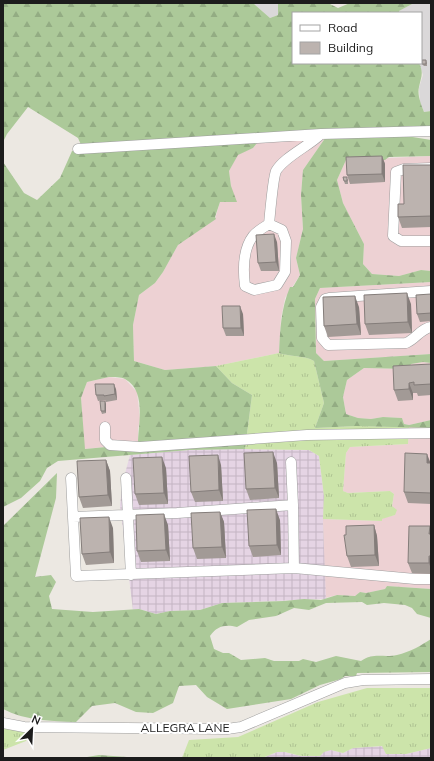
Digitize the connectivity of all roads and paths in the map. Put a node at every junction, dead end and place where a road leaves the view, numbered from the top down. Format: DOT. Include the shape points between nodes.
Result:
graph roads {
  1 [pos="431,131"];
  2 [pos="322,134"];
  3 [pos="78,149"];
  4 [pos="431,168"];
  5 [pos="269,224"];
  6 [pos="431,241"];
  7 [pos="431,291"];
  8 [pos="431,326"];
  9 [pos="105,427"];
  10 [pos="431,433"];
  11 [pos="291,462"];
  12 [pos="71,478"];
  13 [pos="126,478"];
  14 [pos="293,505"];
  15 [pos="128,515"];
  16 [pos="73,517"];
  17 [pos="294,568"];
  18 [pos="131,575"];
  19 [pos="431,578"];
  20 [pos="431,679"];
  21 [pos="3,723"];
  1 -- 2 [label="street"];
  2 -- 3 [label="street"];
  2 -- 5 [label="street" via="290,157 276,172"];
  4 -- 6 [label="street" via="404,169 396,172 393,236 400,241"];
  5 -- 5 [label="street" via="282,230 286,240 285,272 277,285 254,290 245,286 243,272 248,244 254,235"];
  7 -- 8 [label="street" via="329,298 325,299 321,307 322,338 328,345 406,343 414,340 423,328"];
  9 -- 10 [label="street" via="105,440 110,446 140,448 307,435"];
  11 -- 14 [label="street"];
  12 -- 16 [label="street"];
  13 -- 15 [label="street"];
  14 -- 15 [label="street"];
  14 -- 17 [label="street"];
  15 -- 16 [label="street"];
  15 -- 18 [label="street"];
  16 -- 18 [label="street" via="76,576"];
  17 -- 18 [label="street"];
  17 -- 19 [label="street" via="415,580"];
  20 -- 21 [label="street, ALLEGRA LANE" via="363,680 345,683 241,727 227,729 24,727"];
}
